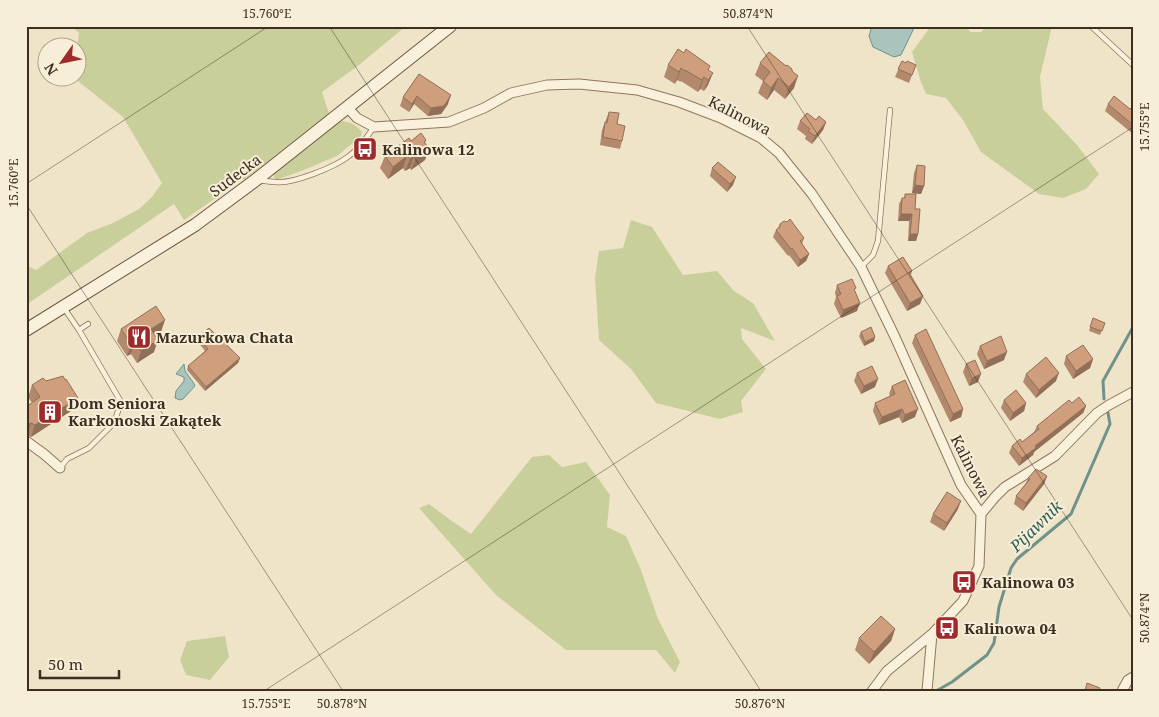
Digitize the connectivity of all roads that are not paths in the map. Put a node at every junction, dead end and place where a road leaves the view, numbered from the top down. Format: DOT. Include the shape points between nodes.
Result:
graph roads {
  1 [pos="450,26"];
  2 [pos="1091,26"];
  3 [pos="1133,65"];
  4 [pos="348,108"];
  5 [pos="890,110"];
  6 [pos="374,127"];
  7 [pos="257,179"];
  8 [pos="861,267"];
  9 [pos="63,307"];
  10 [pos="88,324"];
  11 [pos="26,330"];
  12 [pos="79,330"];
  13 [pos="1133,392"];
  14 [pos="26,441"];
  15 [pos="60,468"];
  16 [pos="981,514"];
  17 [pos="932,634"];
  18 [pos="1133,677"];
  19 [pos="872,691"];
  20 [pos="926,691"];
  21 [pos="1122,691"];
  1 -- 4 [label="main road, Sudecka"];
  2 -- 3 [label="lane"];
  4 -- 6 [label="street" via="357,118"];
  4 -- 7 [label="main road, Sudecka"];
  5 -- 8 [label="lane" via="878,242 873,255"];
  6 -- 7 [label="lane" via="361,145 339,163 288,182"];
  6 -- 8 [label="street, Kalinowa" via="449,122 510,93 547,85 579,84 637,90 721,118 761,138 779,153 807,187"];
  7 -- 9 [label="main road, Sudecka" via="195,225"];
  8 -- 16 [label="street, Kalinowa" via="961,485"];
  9 -- 11 [label="main road, Sudecka"];
  9 -- 12 [label="lane"];
  10 -- 12 [label="lane"];
  12 -- 15 [label="lane" via="121,402 114,423 89,448 67,459"];
  13 -- 16 [label="street" via="1097,413 1055,456 1005,487"];
  14 -- 15 [label="street"];
  16 -- 17 [label="street" via="979,566 962,601"];
  17 -- 19 [label="street" via="887,671"];
  17 -- 20 [label="street"];
  18 -- 21 [label="street"];
}
